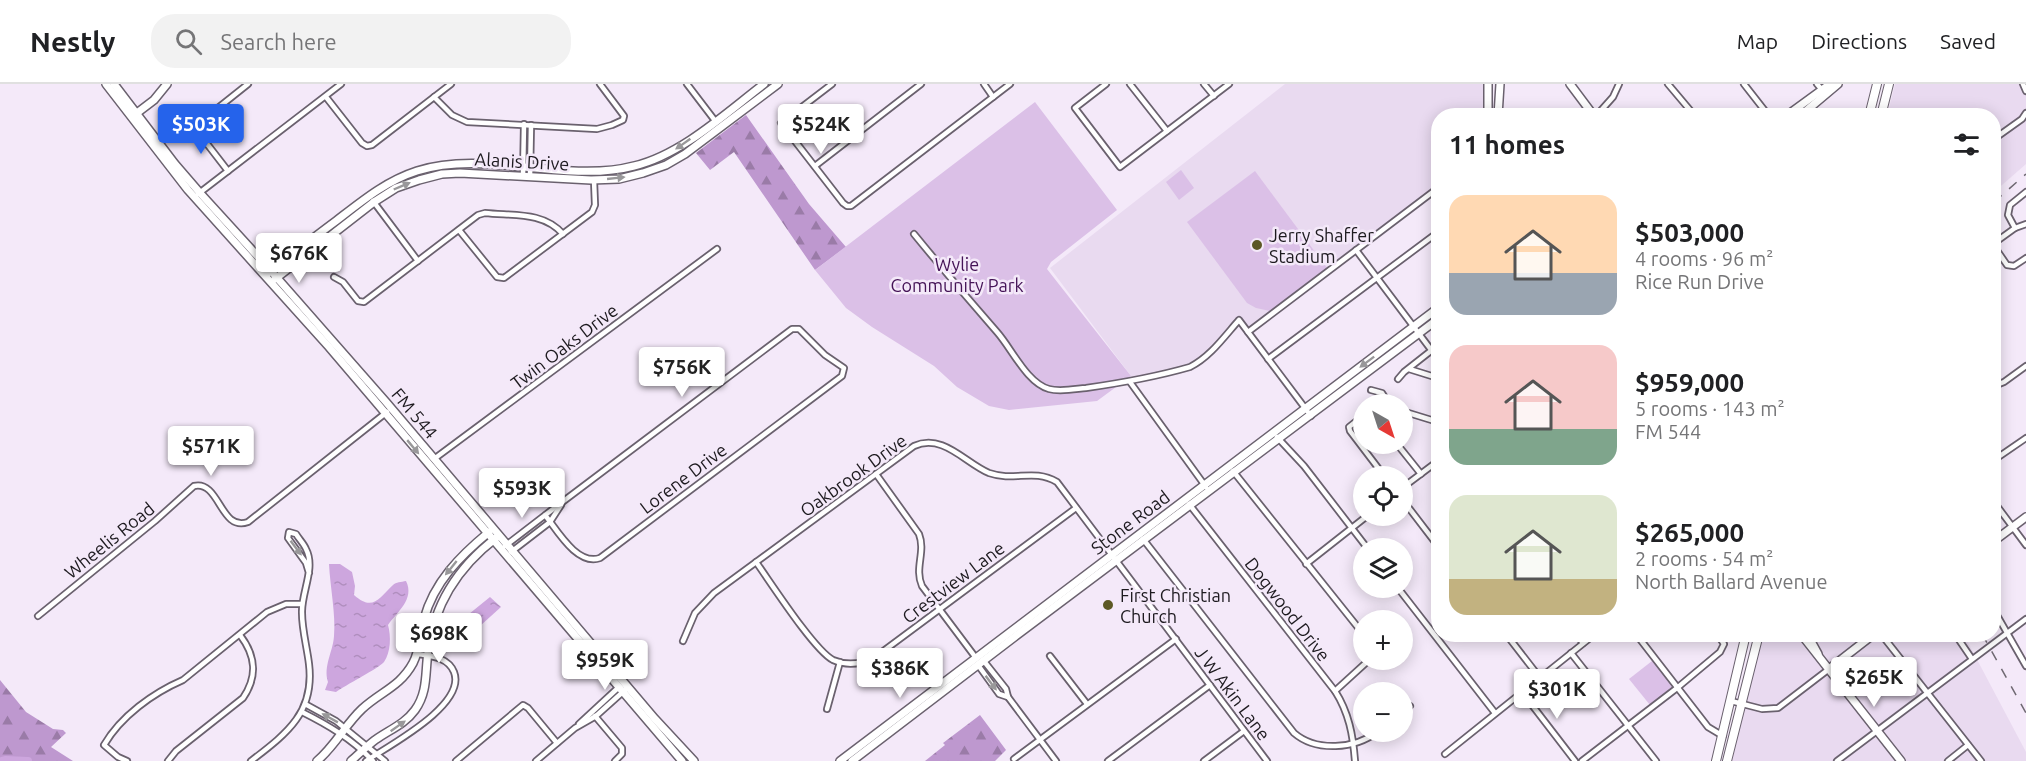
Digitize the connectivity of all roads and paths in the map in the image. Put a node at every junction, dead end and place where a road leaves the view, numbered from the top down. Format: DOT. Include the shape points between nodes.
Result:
graph roads {
  1 [pos="106,84"];
  2 [pos="114,84"];
  3 [pos="167,84"];
  4 [pos="248,84"];
  5 [pos="341,84"];
  6 [pos="452,84"];
  7 [pos="600,84"];
  8 [pos="687,84"];
  9 [pos="764,84"];
  10 [pos="832,84"];
  11 [pos="921,84"];
  12 [pos="984,84"];
  13 [pos="1010,84"];
  14 [pos="1106,84"];
  15 [pos="1130,84"];
  16 [pos="1204,84"];
  17 [pos="1230,84"];
  18 [pos="1488,84"];
  19 [pos="1500,84"];
  20 [pos="1570,84"];
  21 [pos="1619,84"];
  22 [pos="1668,84"];
  23 [pos="1744,84"];
  24 [pos="1830,84"];
  25 [pos="1838,84"];
  26 [pos="1877,84"];
  27 [pos="1889,84"];
  28 [pos="2023,84"];
  29 [pos="774,85"];
  30 [pos="1822,89"];
  31 [pos="2026,91"];
  32 [pos="326,96"];
  33 [pos="1214,96"];
  34 [pos="434,97"];
  35 [pos="993,97"];
  36 [pos="1488,108"];
  37 [pos="1498,108"];
  38 [pos="1589,108"];
  39 [pos="1603,108"];
  40 [pos="1688,108"];
  41 [pos="1763,108"];
  42 [pos="1797,108"];
  43 [pos="1807,108"];
  44 [pos="1871,108"];
  45 [pos="1883,108"];
  46 [pos="2026,113"];
  47 [pos="133,115"];
  48 [pos="715,121"];
  49 [pos="524,124"];
  50 [pos="531,125"];
  51 [pos="720,127"];
  52 [pos="1167,131"];
  53 [pos="2001,134"];
  54 [pos="815,166"];
  55 [pos="527,167"];
  56 [pos="228,171"];
  57 [pos="527,176"];
  58 [pos="594,180"];
  59 [pos="2026,192"];
  60 [pos="1431,193"];
  61 [pos="197,195"];
  62 [pos="372,198"];
  63 [pos="2026,224"];
  64 [pos="2015,228"];
  65 [pos="459,230"];
  66 [pos="563,234"];
  67 [pos="914,234"];
  68 [pos="1431,238"];
  69 [pos="2001,238"];
  70 [pos="717,249"];
  71 [pos="1356,250"];
  72 [pos="2001,256"];
  73 [pos="2026,258"];
  74 [pos="418,261"];
  75 [pos="268,273"];
  76 [pos="334,277"];
  77 [pos="1377,278"];
  78 [pos="274,280"];
  79 [pos="1431,313"];
  80 [pos="1431,325"];
  81 [pos="1413,327"];
  82 [pos="1248,332"];
  83 [pos="1419,334"];
  84 [pos="1431,349"];
  85 [pos="1431,351"];
  86 [pos="1269,359"];
  87 [pos="2026,366"];
  88 [pos="1409,369"];
  89 [pos="1431,376"];
  90 [pos="1398,379"];
  91 [pos="1130,382"];
  92 [pos="2001,383"];
  93 [pos="1371,390"];
  94 [pos="1382,394"];
  95 [pos="1306,409"];
  96 [pos="388,411"];
  97 [pos="1413,414"];
  98 [pos="1311,416"];
  99 [pos="1431,420"];
  100 [pos="1274,433"];
  101 [pos="2026,438"];
  102 [pos="1279,440"];
  103 [pos="1405,454"];
  104 [pos="2001,455"];
  105 [pos="434,459"];
  106 [pos="428,465"];
  107 [pos="1229,466"];
  108 [pos="1431,466"];
  109 [pos="1234,473"];
  110 [pos="876,474"];
  111 [pos="1421,474"];
  112 [pos="1413,480"];
  113 [pos="1207,488"];
  114 [pos="565,500"];
  115 [pos="1188,502"];
  116 [pos="1076,508"];
  117 [pos="2001,512"];
  118 [pos="1413,513"];
  119 [pos="545,515"];
  120 [pos="2026,518"];
  121 [pos="550,522"];
  122 [pos="1354,526"];
  123 [pos="2012,527"];
  124 [pos="1352,528"];
  125 [pos="490,531"];
  126 [pos="2001,536"];
  127 [pos="1142,537"];
  128 [pos="1431,537"];
  129 [pos="496,538"];
  130 [pos="1360,538"];
  131 [pos="507,544"];
  132 [pos="2026,545"];
  133 [pos="500,550"];
  134 [pos="509,554"];
  135 [pos="1114,558"];
  136 [pos="756,562"];
  137 [pos="1306,564"];
  138 [pos="309,573"];
  139 [pos="435,592"];
  140 [pos="444,597"];
  141 [pos="1406,598"];
  142 [pos="302,604"];
  143 [pos="939,609"];
  144 [pos="38,616"];
  145 [pos="2026,619"];
  146 [pos="1353,622"];
  147 [pos="2001,622"];
  148 [pos="1431,631"];
  149 [pos="2007,633"];
  150 [pos="240,635"];
  151 [pos="2001,638"];
  152 [pos="1176,639"];
  153 [pos="683,641"];
  154 [pos="1440,642"];
  155 [pos="1512,642"];
  156 [pos="1585,642"];
  157 [pos="1642,642"];
  158 [pos="1723,642"];
  159 [pos="1744,642"];
  160 [pos="1757,642"];
  161 [pos="1806,642"];
  162 [pos="1811,642"];
  163 [pos="1864,642"];
  164 [pos="1887,642"];
  165 [pos="1960,642"];
  166 [pos="1995,642"];
  167 [pos="1583,644"];
  168 [pos="1572,653"];
  169 [pos="418,654"];
  170 [pos="427,655"];
  171 [pos="1050,656"];
  172 [pos="1819,656"];
  173 [pos="1972,660"];
  174 [pos="979,661"];
  175 [pos="840,662"];
  176 [pos="2026,666"];
  177 [pos="1829,669"];
  178 [pos="1358,670"];
  179 [pos="1540,678"];
  180 [pos="1210,685"];
  181 [pos="624,688"];
  182 [pos="1677,688"];
  183 [pos="1335,691"];
  184 [pos="1522,692"];
  185 [pos="1926,693"];
  186 [pos="1731,701"];
  187 [pos="305,704"];
  188 [pos="1087,704"];
  189 [pos="1741,704"];
  190 [pos="917,707"];
  191 [pos="827,709"];
  192 [pos="591,711"];
  193 [pos="302,712"];
  194 [pos="1495,713"];
  195 [pos="596,716"];
  196 [pos="1628,725"];
  197 [pos="575,728"];
  198 [pos="1876,730"];
  199 [pos="344,731"];
  200 [pos="1244,731"];
  201 [pos="1723,736"];
  202 [pos="1040,740"];
  203 [pos="1358,742"];
  204 [pos="557,743"];
  205 [pos="1354,743"];
  206 [pos="1968,745"];
  207 [pos="366,748"];
  208 [pos="1445,754"];
  209 [pos="379,755"];
  210 [pos="1014,759"];
  211 [pos="370,760"];
  212 [pos="127,761"];
  213 [pos="168,761"];
  214 [pos="250,761"];
  215 [pos="317,761"];
  216 [pos="351,761"];
  217 [pos="385,761"];
  218 [pos="456,761"];
  219 [pos="536,761"];
  220 [pos="615,761"];
  221 [pos="682,761"];
  222 [pos="694,761"];
  223 [pos="840,761"];
  224 [pos="852,761"];
  225 [pos="1056,761"];
  226 [pos="1108,761"];
  227 [pos="1204,761"];
  228 [pos="1267,761"];
  229 [pos="1355,761"];
  230 [pos="1575,761"];
  231 [pos="1582,761"];
  232 [pos="1656,761"];
  233 [pos="1716,761"];
  234 [pos="1727,761"];
  235 [pos="1837,761"];
  236 [pos="1900,761"];
  237 [pos="1948,761"];
  238 [pos="1981,761"];
  1 -- 47 [label="main road, FM 544"];
  2 -- 47 [label="main road, FM 544"];
  3 -- 47 [label="main road" via="154,100"];
  4 -- 56 [label="street" via="194,127"];
  5 -- 32 [label="street"];
  6 -- 34 [label="street"];
  7 -- 50 [label="street" via="623,120 597,129"];
  8 -- 48 [label="street"];
  9 -- 48 [label="main road, Alanis Drive"];
  10 -- 54 [label="street" via="781,123"];
  11 -- 54 [label="street"];
  12 -- 35 [label="street"];
  13 -- 35 [label="street"];
  14 -- 52 [label="street" via="1075,108 1120,166"];
  15 -- 52 [label="street"];
  16 -- 33 [label="street"];
  17 -- 33 [label="street"];
  18 -- 36 [label="main road"];
  19 -- 37 [label="main road"];
  20 -- 38 [label="main road"];
  21 -- 39 [label="street"];
  22 -- 40 [label="street"];
  23 -- 41 [label="street"];
  24 -- 30 [label="main road"];
  25 -- 30 [label="main road"];
  26 -- 44 [label="main road"];
  27 -- 45 [label="main road"];
  28 -- 31 [label="street"];
  29 -- 51 [label="main road, Alanis Drive"];
  30 -- 42 [label="main road"];
  30 -- 43 [label="main road"];
  32 -- 34 [label="street" via="367,146"];
  32 -- 56 [label="street"];
  33 -- 52 [label="street"];
  34 -- 49 [label="street" via="452,115 467,122"];
  35 -- 54 [label="street" via="851,206 843,203"];
  46 -- 53 [label="street"];
  47 -- 61 [label="main road, FM 544"];
  48 -- 51 [label="street"];
  48 -- 55 [label="main road, Alanis Drive, one-way" via="681,146 634,166 605,171"];
  49 -- 50 [label="street"];
  49 -- 55 [label="street"];
  50 -- 55 [label="street"];
  58 -- 51 [label="main road, Alanis Drive, one-way" via="619,178 666,165"];
  55 -- 57 [label="street"];
  55 -- 62 [label="main road, Alanis Drive" via="441,165 393,180"];
  56 -- 61 [label="street"];
  57 -- 58 [label="main road, Alanis Drive"];
  62 -- 57 [label="main road, Alanis Drive, one-way" via="442,174"];
  58 -- 66 [label="street" via="594,208"];
  59 -- 64 [label="street" via="2010,205 2008,216"];
  60 -- 71 [label="street"];
  61 -- 75 [label="main road, FM 544"];
  62 -- 74 [label="street"];
  62 -- 75 [label="main road, Alanis Drive"];
  62 -- 78 [label="main road, Alanis Drive"];
  63 -- 64 [label="street"];
  64 -- 69 [label="street"];
  65 -- 66 [label="street" via="485,213 542,219"];
  65 -- 66 [label="street" via="500,279"];
  65 -- 74 [label="street"];
  67 -- 91 [label="street" via="1041,386 1052,390 1075,389"];
  68 -- 77 [label="street"];
  70 -- 105 [label="street, Twin Oaks Drive"];
  71 -- 77 [label="street"];
  71 -- 82 [label="street"];
  72 -- 73 [label="street" via="2007,265 2014,266"];
  74 -- 76 [label="street" via="362,302"];
  75 -- 78 [label="main road, FM 544"];
  77 -- 81 [label="street"];
  77 -- 86 [label="street"];
  78 -- 96 [label="main road, FM 544"];
  79 -- 81 [label="main road, Stone Road"];
  80 -- 83 [label="main road, Stone Road"];
  81 -- 83 [label="street"];
  81 -- 95 [label="main road, Stone Road, one-way"];
  82 -- 86 [label="street"];
  82 -- 91 [label="street" via="1239,320 1198,363"];
  83 -- 84 [label="street"];
  83 -- 98 [label="main road, Stone Road"];
  85 -- 88 [label="street"];
  86 -- 95 [label="street"];
  87 -- 92 [label="street"];
  88 -- 89 [label="street"];
  88 -- 90 [label="street"];
  91 -- 113 [label="street"];
  93 -- 94 [label="street"];
  95 -- 98 [label="street"];
  95 -- 100 [label="main road, Stone Road"];
  96 -- 105 [label="main road, FM 544"];
  96 -- 106 [label="main road, FM 544, one-way"];
  96 -- 144 [label="street, Wheelis Road" via="246,523 232,520 209,490 194,486"];
  97 -- 99 [label="street"];
  98 -- 102 [label="main road, Stone Road"];
  100 -- 102 [label="street"];
  100 -- 107 [label="main road, Stone Road"];
  101 -- 104 [label="street"];
  102 -- 109 [label="main road, Stone Road"];
  102 -- 124 [label="street"];
  103 -- 111 [label="street"];
  105 -- 106 [label="street, Twin Oaks Drive"];
  105 -- 125 [label="main road, FM 544"];
  106 -- 125 [label="main road, FM 544"];
  107 -- 109 [label="street"];
  107 -- 113 [label="main road, Stone Road"];
  108 -- 111 [label="street"];
  109 -- 113 [label="main road, Stone Road"];
  109 -- 137 [label="street"];
  110 -- 116 [label="street, Oakbrook Drive" via="914,446 925,442 939,444 994,474 1046,476 1057,482"];
  110 -- 136 [label="street, Oakbrook Drive"];
  110 -- 143 [label="street" via="919,534 922,541 918,575"];
  111 -- 112 [label="street"];
  113 -- 115 [label="main road, Stone Road"];
  114 -- 119 [label="street"];
  114 -- 121 [label="street"];
  114 -- 121 [label="street, Lorene Drive" via="792,329 801,331 825,355 843,366 842,376 600,558 594,560 576,552"];
  115 -- 127 [label="main road, Stone Road"];
  115 -- 183 [label="street, Dogwood Drive"];
  116 -- 135 [label="street, Oakbrook Drive"];
  116 -- 143 [label="street, Crestview Lane"];
  117 -- 123 [label="street"];
  118 -- 128 [label="street"];
  119 -- 121 [label="street, Lorene Drive"];
  119 -- 131 [label="street"];
  120 -- 123 [label="main road"];
  121 -- 134 [label="street"];
  122 -- 124 [label="street"];
  123 -- 126 [label="main road"];
  123 -- 132 [label="street"];
  124 -- 130 [label="street"];
  124 -- 137 [label="street"];
  125 -- 129 [label="main road, FM 544"];
  125 -- 139 [label="main road, one-way" via="453,565"];
  127 -- 135 [label="main road, Stone Road"];
  127 -- 205 [label="street" via="1294,733 1318,746"];
  129 -- 131 [label="main road, FM 544"];
  129 -- 133 [label="main road, FM 544"];
  129 -- 140 [label="main road" via="464,567"];
  131 -- 133 [label="street"];
  131 -- 134 [label="main road, FM 544"];
  133 -- 134 [label="main road, FM 544"];
  134 -- 181 [label="main road, FM 544"];
  135 -- 152 [label="street, J W Akin Lane"];
  135 -- 174 [label="main road, Stone Road"];
  136 -- 153 [label="street, Oakbrook Drive" via="701,604"];
  136 -- 175 [label="street" via="821,651"];
  137 -- 146 [label="street"];
  138 -- 138 [label="street, one-way" via="308,551 296,534 289,532 287,537"];
  138 -- 142 [label="street"];
  139 -- 140 [label="main road"];
  139 -- 169 [label="main road" via="423,621"];
  140 -- 170 [label="main road"];
  141 -- 148 [label="street"];
  142 -- 150 [label="street" via="274,608"];
  142 -- 187 [label="street" via="310,680"];
  143 -- 174 [label="street"];
  143 -- 175 [label="street, Crestview Lane" via="874,658 855,664"];
  145 -- 149 [label="street"];
  147 -- 149 [label="street"];
  149 -- 151 [label="street"];
  149 -- 176 [label="street"];
  150 -- 212 [label="street" via="119,724 104,745"];
  150 -- 213 [label="street" via="254,665 249,689 243,699 176,750"];
  152 -- 180 [label="street, J W Akin Lane"];
  152 -- 188 [label="street"];
  154 -- 194 [label="street"];
  155 -- 179 [label="street"];
  156 -- 167 [label="street"];
  157 -- 182 [label="street"];
  158 -- 182 [label="street" via="1719,652"];
  159 -- 186 [label="main road"];
  160 -- 189 [label="main road"];
  161 -- 172 [label="main road"];
  162 -- 172 [label="main road"];
  163 -- 177 [label="main road"];
  164 -- 185 [label="street"];
  165 -- 173 [label="street"];
  166 -- 173 [label="street"];
  167 -- 168 [label="street"];
  168 -- 179 [label="street"];
  168 -- 196 [label="street"];
  169 -- 170 [label="street"];
  169 -- 199 [label="main road" via="404,676 362,709"];
  207 -- 170 [label="main road, one-way" via="416,709 426,681"];
  170 -- 209 [label="street" via="445,661 453,669 454,688 436,711"];
  171 -- 188 [label="street"];
  172 -- 177 [label="main road"];
  173 -- 185 [label="street"];
  174 -- 190 [label="main road, Stone Road"];
  174 -- 202 [label="street" via="1006,689"];
  175 -- 191 [label="street"];
  177 -- 189 [label="street" via="1778,708 1767,710"];
  177 -- 198 [label="main road"];
  178 -- 183 [label="street"];
  179 -- 184 [label="street"];
  180 -- 200 [label="street, J W Akin Lane"];
  180 -- 226 [label="street"];
  181 -- 192 [label="street"];
  181 -- 195 [label="street"];
  181 -- 221 [label="main road, FM 544"];
  181 -- 222 [label="main road, FM 544"];
  182 -- 196 [label="street"];
  182 -- 201 [label="street" via="1711,730"];
  183 -- 205 [label="street, Dogwood Drive" via="1347,714"];
  184 -- 194 [label="street"];
  184 -- 230 [label="street"];
  185 -- 198 [label="street"];
  185 -- 206 [label="street"];
  186 -- 189 [label="street"];
  186 -- 201 [label="main road"];
  187 -- 193 [label="street"];
  199 -- 187 [label="street, one-way" via="336,721"];
  188 -- 202 [label="street"];
  189 -- 234 [label="main road"];
  190 -- 223 [label="main road, Stone Road"];
  190 -- 224 [label="main road, Stone Road"];
  192 -- 195 [label="street"];
  192 -- 197 [label="street"];
  193 -- 199 [label="street"];
  193 -- 214 [label="street" via="285,734"];
  194 -- 208 [label="street"];
  195 -- 197 [label="street"];
  195 -- 220 [label="street" via="622,748"];
  196 -- 231 [label="street"];
  196 -- 232 [label="street"];
  197 -- 204 [label="street"];
  198 -- 235 [label="street"];
  198 -- 236 [label="main road"];
  199 -- 207 [label="street"];
  199 -- 215 [label="main road"];
  200 -- 227 [label="street"];
  200 -- 228 [label="street, J W Akin Lane"];
  201 -- 233 [label="main road"];
  202 -- 210 [label="street"];
  202 -- 225 [label="street"];
  203 -- 205 [label="street"];
  204 -- 218 [label="street" via="523,705"];
  204 -- 219 [label="street"];
  205 -- 229 [label="street, Dogwood Drive"];
  206 -- 237 [label="street"];
  206 -- 238 [label="street"];
  207 -- 209 [label="street"];
  207 -- 211 [label="street"];
  207 -- 216 [label="main road"];
  209 -- 211 [label="street"];
  209 -- 217 [label="street"];
}
